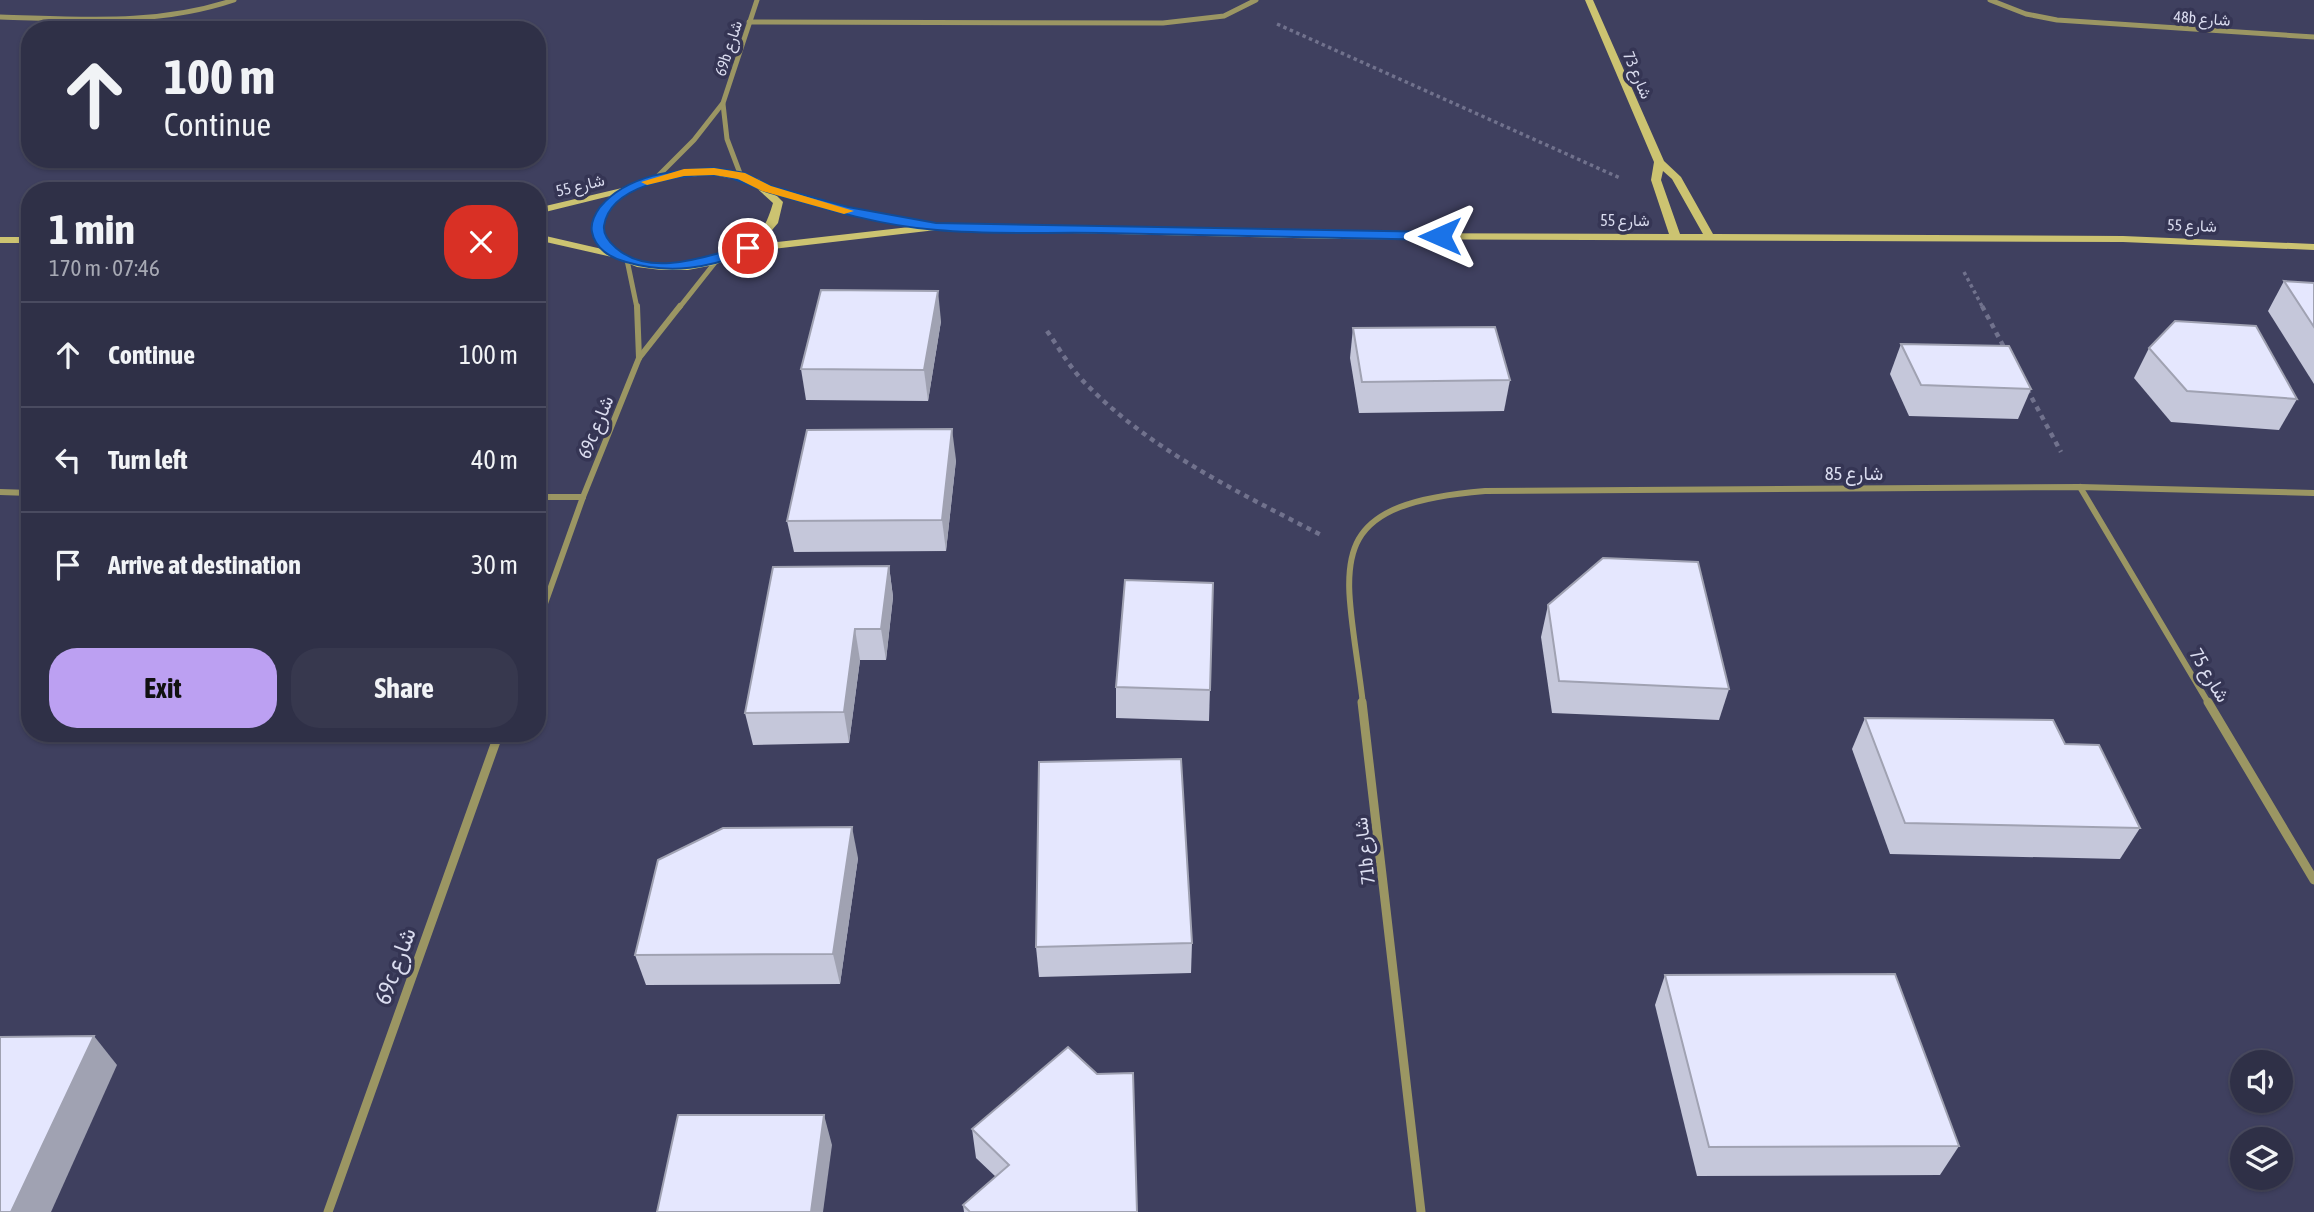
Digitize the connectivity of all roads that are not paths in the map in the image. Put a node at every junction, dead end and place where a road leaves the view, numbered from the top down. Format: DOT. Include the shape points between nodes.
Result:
graph roads {
  1 [pos="234,0"];
  2 [pos="757,0"];
  3 [pos="1256,0"];
  4 [pos="1589,0"];
  5 [pos="1990,0"];
  6 [pos="0,17"];
  7 [pos="749,22"];
  8 [pos="2314,37"];
  9 [pos="723,103"];
  10 [pos="1659,162"];
  11 [pos="741,176"];
  12 [pos="655,179"];
  13 [pos="631,188"];
  14 [pos="766,188"];
  15 [pos="546,209"];
  16 [pos="936,227"];
  17 [pos="1675,236"];
  18 [pos="1709,236"];
  19 [pos="546,239"];
  20 [pos="0,240"];
  21 [pos="21,240"];
  22 [pos="2314,247"];
  23 [pos="748,248"];
  24 [pos="622,258"];
  25 [pos="717,260"];
  26 [pos="639,358"];
  27 [pos="2080,487"];
  28 [pos="0,492"];
  29 [pos="21,493"];
  30 [pos="2314,493"];
  31 [pos="546,497"];
  32 [pos="583,497"];
  33 [pos="1351,551"];
  34 [pos="546,601"];
  35 [pos="496,742"];
  36 [pos="2314,880"];
  37 [pos="328,1212"];
  38 [pos="1421,1212"];
  1 -- 6 [label="street" via="155,19"];
  2 -- 7 [label="street, 69b شارع"];
  3 -- 7 [label="street" via="1244,9 1208,20 1163,23"];
  4 -- 10 [label="street, شارع 73"];
  5 -- 8 [label="street, 48b شارع" via="2026,14 2088,22"];
  7 -- 9 [label="street, 69b شارع"];
  9 -- 11 [label="street, 69b شارع" via="727,139"];
  9 -- 12 [label="street, 69b شارع"];
  10 -- 17 [label="street, شارع 73" via="1655,176"];
  10 -- 18 [label="street, شارع 73" via="1676,177"];
  11 -- 12 [label="street" via="694,172"];
  11 -- 14 [label="street, شارع 55"];
  12 -- 13 [label="street"];
  13 -- 15 [label="street, شارع 55"];
  13 -- 24 [label="street" via="601,215 597,230 603,244"];
  14 -- 16 [label="street, شارع 55" via="847,211"];
  14 -- 23 [label="street" via="778,202 778,218 767,234"];
  16 -- 17 [label="street, شارع 55" via="1336,236"];
  16 -- 23 [label="street, شارع 55"];
  17 -- 18 [label="street, شارع 55"];
  18 -- 22 [label="street, شارع 55" via="2123,239"];
  19 -- 24 [label="street"];
  20 -- 21 [label="street"];
  23 -- 25 [label="street"];
  24 -- 25 [label="street" via="654,266"];
  24 -- 26 [label="street, 69c شارع" via="637,307"];
  25 -- 26 [label="street, 69c شارع"];
  26 -- 32 [label="street, 69c شارع"];
  27 -- 30 [label="street, شارع 85"];
  27 -- 33 [label="street, شارع 85" via="1429,495 1396,506 1362,530"];
  27 -- 36 [label="street, شارع 75"];
  28 -- 29 [label="street"];
  31 -- 32 [label="street"];
  32 -- 34 [label="street, 69c شارع"];
  33 -- 38 [label="street, 71b شارع" via="1349,585"];
  35 -- 37 [label="street, 69c شارع"];
}
